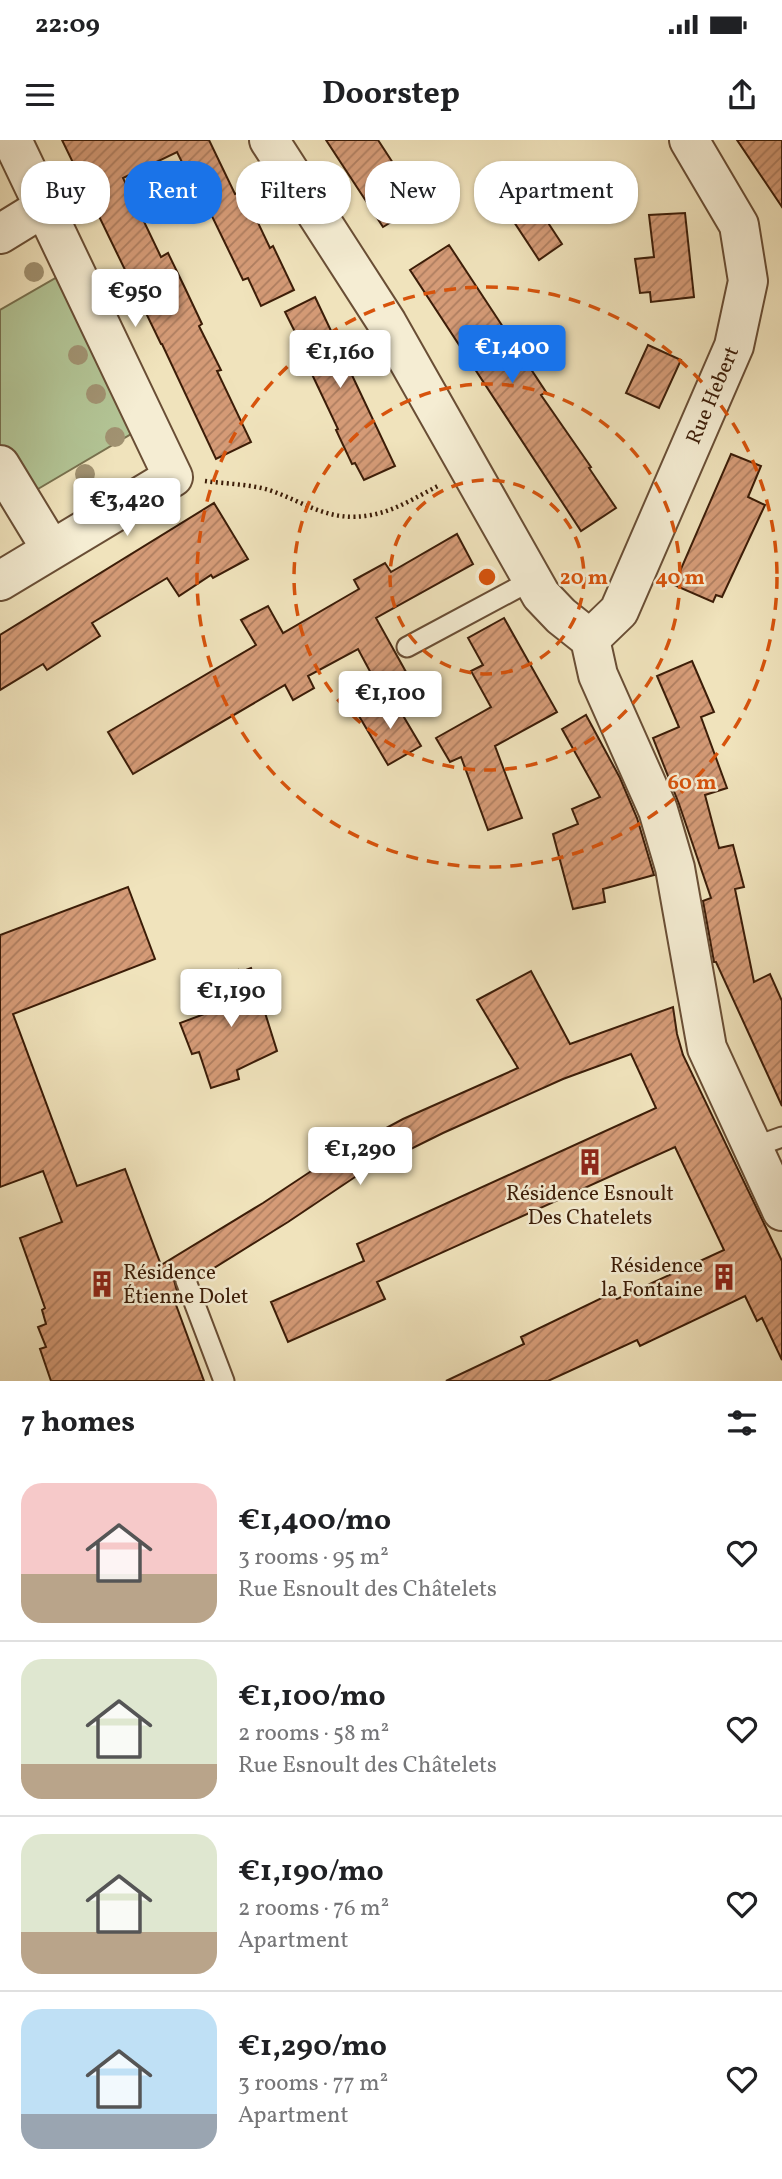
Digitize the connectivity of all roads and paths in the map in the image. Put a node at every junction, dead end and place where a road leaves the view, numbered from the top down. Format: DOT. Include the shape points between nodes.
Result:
graph roads {
  1 [pos="12,140"];
  2 [pos="269,140"];
  3 [pos="689,140"];
  4 [pos="22,161"];
  5 [pos="21,221"];
  6 [pos="52,224"];
  7 [pos="0,234"];
  8 [pos="0,465"];
  9 [pos="468,467"];
  10 [pos="173,477"];
  11 [pos="51,549"];
  12 [pos="532,580"];
  13 [pos="0,581"];
  14 [pos="590,639"];
  15 [pos="407,648"];
  16 [pos="767,1143"];
  17 [pos="782,1212"];
  18 [pos="186,1281"];
  19 [pos="224,1381"];
  1 -- 4 [label="street"];
  2 -- 9 [label="street" via="387,323"];
  3 -- 14 [label="street, Rue Hebert" via="739,225 748,281 734,346 624,598 618,611"];
  5 -- 7 [label="street"];
  6 -- 10 [label="street"];
  8 -- 11 [label="street"];
  9 -- 10 [label="path" via="406,502 371,515 319,512 268,490"];
  9 -- 12 [label="street"];
  10 -- 11 [label="street"];
  11 -- 13 [label="street"];
  12 -- 14 [label="street" via="561,616"];
  12 -- 15 [label="lane"];
  14 -- 16 [label="street" via="598,675 658,810 675,868 707,1048"];
  16 -- 17 [label="street"];
  18 -- 19 [label="lane"];
}
